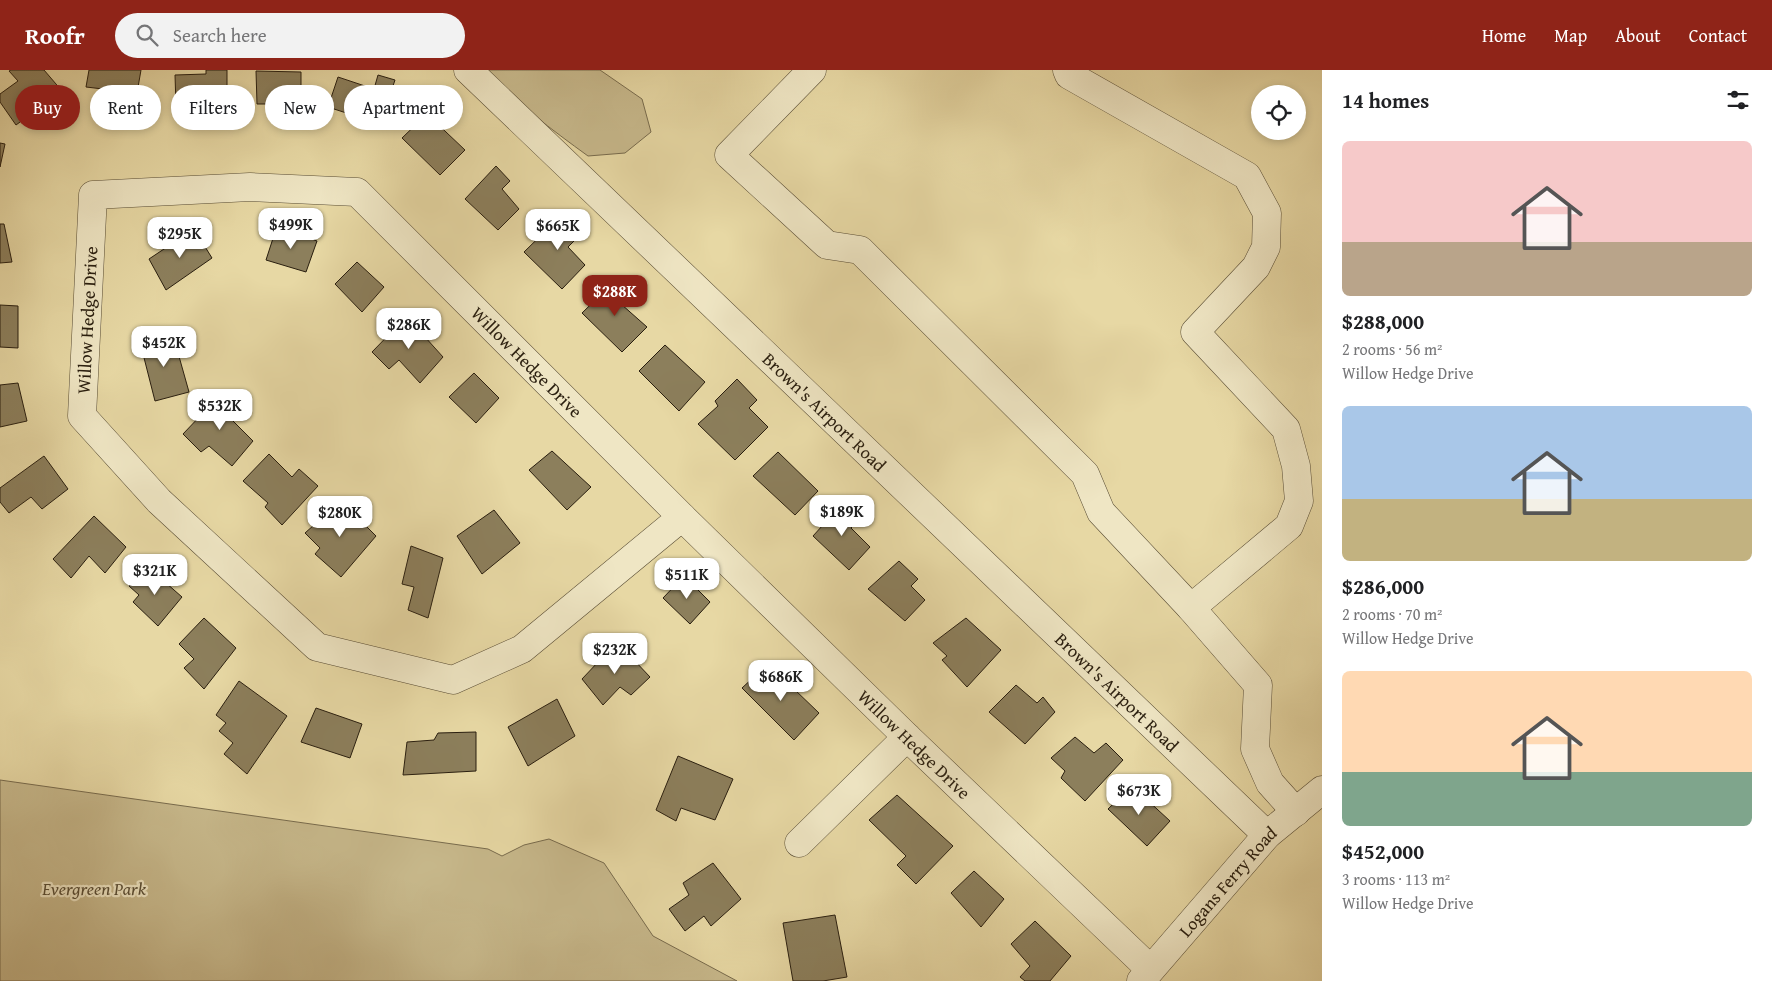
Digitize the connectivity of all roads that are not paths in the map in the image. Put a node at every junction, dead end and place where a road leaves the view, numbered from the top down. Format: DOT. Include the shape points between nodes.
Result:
graph roads {
  1 [pos="468,70"];
  2 [pos="812,70"];
  3 [pos="1067,70"];
  4 [pos="682,517"];
  5 [pos="1191,608"];
  6 [pos="907,736"];
  7 [pos="1322,790"];
  8 [pos="1296,812"];
  9 [pos="1267,835"];
  10 [pos="799,843"];
  11 [pos="1147,977"];
  1 -- 9 [label="street, Brown's Airport Road"];
  2 -- 5 [label="street" via="729,155 827,245 860,250 1084,474 1101,512"];
  3 -- 5 [label="street" via="1069,75 1247,176 1267,213 1266,247 1256,267 1195,332 1286,430 1296,466 1299,501 1289,526"];
  4 -- 4 [label="street, Willow Hedge Drive" via="357,192 250,187 93,195 82,416 159,501 317,647 453,680 522,650"];
  4 -- 6 [label="street, Willow Hedge Drive"];
  5 -- 8 [label="street" via="1258,685 1255,749 1270,783"];
  6 -- 10 [label="street"];
  6 -- 11 [label="street, Willow Hedge Drive"];
  7 -- 8 [label="street, Logans Ferry Road"];
  8 -- 9 [label="street, Logans Ferry Road"];
  9 -- 11 [label="street, Logans Ferry Road"];
}
